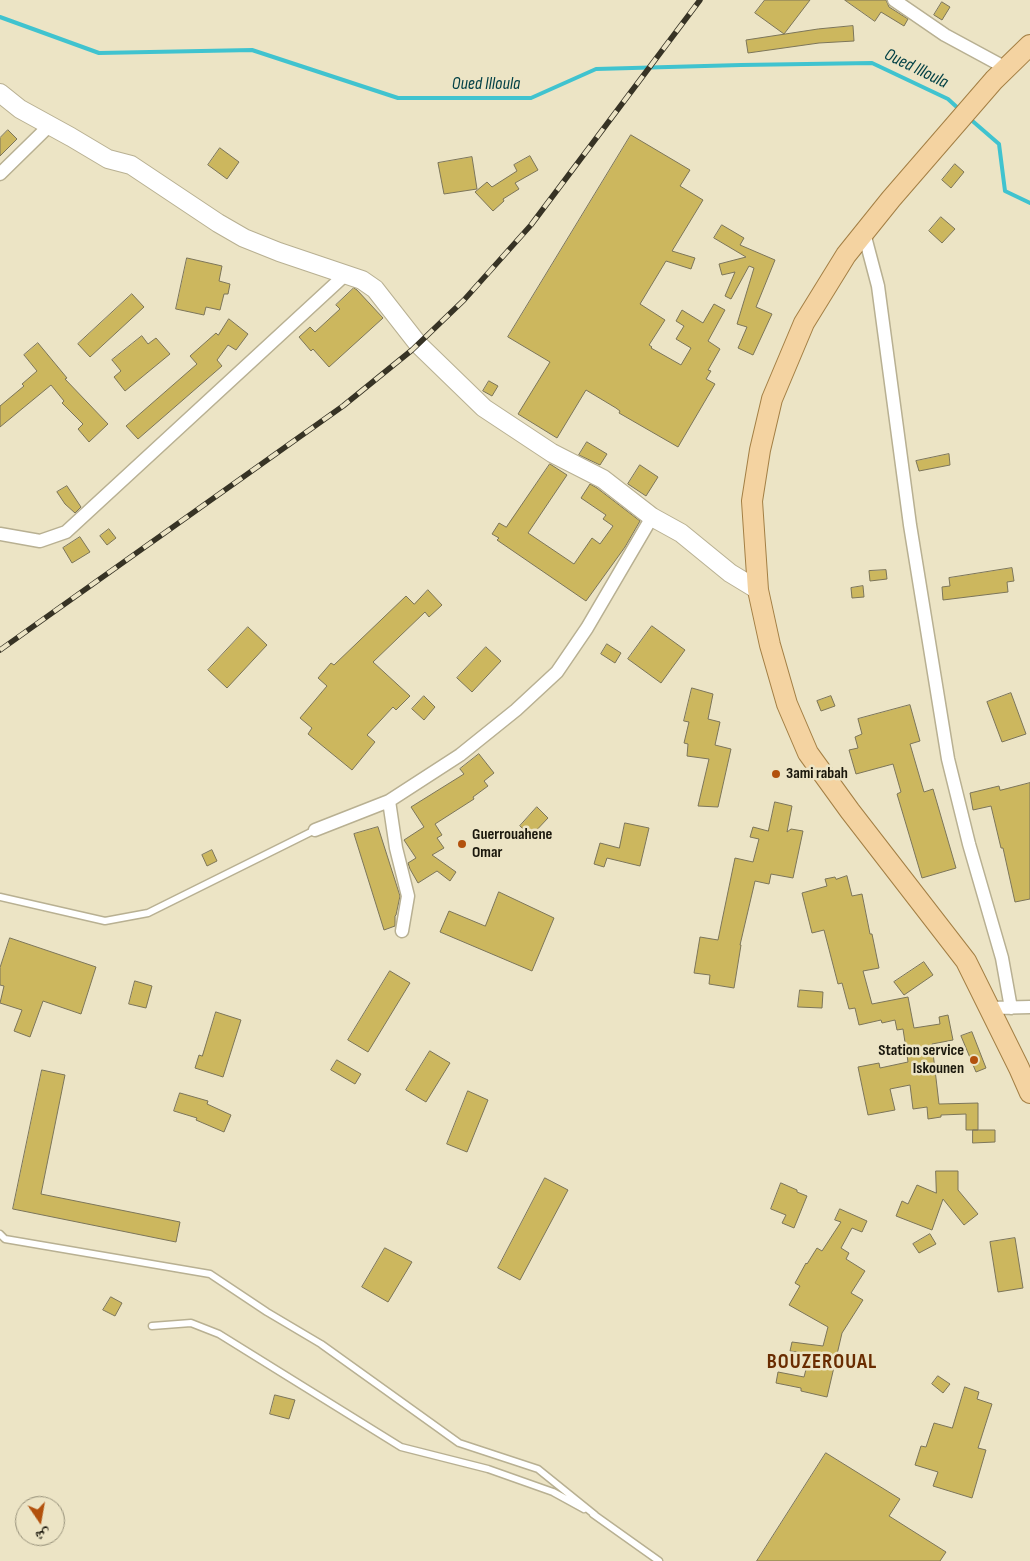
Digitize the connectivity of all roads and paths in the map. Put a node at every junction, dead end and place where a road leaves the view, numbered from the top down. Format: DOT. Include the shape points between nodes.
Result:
graph roads {
  1 [pos="894,0"];
  2 [pos="1030,45"];
  3 [pos="1000,74"];
  4 [pos="0,93"];
  5 [pos="50,125"];
  6 [pos="0,174"];
  7 [pos="864,233"];
  8 [pos="346,274"];
  9 [pos="652,517"];
  10 [pos="0,534"];
  11 [pos="758,590"];
  12 [pos="390,801"];
  13 [pos="315,830"];
  14 [pos="0,897"];
  15 [pos="402,931"];
  16 [pos="1030,1007"];
  17 [pos="990,1008"];
  18 [pos="1011,1008"];
  19 [pos="1030,1093"];
  20 [pos="0,1234"];
  21 [pos="152,1326"];
  22 [pos="595,1515"];
  23 [pos="659,1561"];
  1 -- 3 [label="street"];
  2 -- 3 [label="main road"];
  3 -- 7 [label="main road" via="935,146"];
  4 -- 5 [label="street" via="20,109"];
  5 -- 6 [label="street"];
  5 -- 8 [label="street" via="108,159 131,165 244,238"];
  7 -- 11 [label="main road" via="846,255 804,323 772,399 752,501"];
  7 -- 18 [label="street" via="878,286 911,534 948,760 1002,958"];
  8 -- 9 [label="street" via="375,289 418,344 484,408 552,454 603,479"];
  8 -- 10 [label="street" via="66,532 40,541"];
  9 -- 11 [label="street" via="681,533 730,573"];
  9 -- 12 [label="street" via="587,628 557,672 460,755"];
  11 -- 17 [label="main road" via="787,704 808,753 966,961"];
  12 -- 13 [label="street"];
  12 -- 15 [label="street" via="396,848 408,896"];
  13 -- 14 [label="lane" via="148,913 105,921"];
  16 -- 18 [label="street"];
  17 -- 18 [label="street"];
  17 -- 19 [label="main road"];
  20 -- 22 [label="lane" via="5,1239 210,1274 321,1344 460,1443 538,1469"];
  21 -- 22 [label="lane" via="191,1323 219,1334 401,1447 488,1469 552,1492"];
  22 -- 23 [label="lane"];
}
